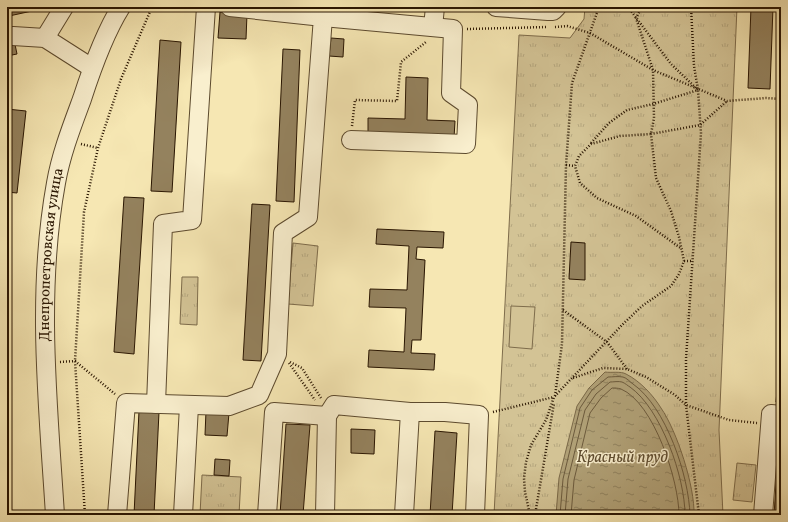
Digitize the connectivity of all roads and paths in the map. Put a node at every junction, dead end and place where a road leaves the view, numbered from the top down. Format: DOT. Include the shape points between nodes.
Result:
graph roads {
  1 [pos="64,7"];
  2 [pos="121,7"];
  3 [pos="152,7"];
  4 [pos="206,7"];
  5 [pos="232,7"];
  6 [pos="435,7"];
  7 [pos="496,7"];
  8 [pos="557,7"];
  9 [pos="598,7"];
  10 [pos="628,7"];
  11 [pos="642,7"];
  12 [pos="691,7"];
  13 [pos="323,12"];
  14 [pos="636,18"];
  15 [pos="443,28"];
  16 [pos="590,33"];
  17 [pos="13,36"];
  18 [pos="44,38"];
  19 [pos="92,68"];
  20 [pos="653,70"];
  21 [pos="698,90"];
  22 [pos="781,99"];
  23 [pos="727,101"];
  24 [pos="653,104"];
  25 [pos="700,125"];
  26 [pos="651,134"];
  27 [pos="351,140"];
  28 [pos="590,144"];
  29 [pos="566,165"];
  30 [pos="575,166"];
  31 [pos="682,249"];
  32 [pos="684,261"];
  33 [pos="692,261"];
  34 [pos="563,310"];
  35 [pos="607,342"];
  36 [pos="286,359"];
  37 [pos="75,361"];
  38 [pos="627,369"];
  39 [pos="296,374"];
  40 [pos="572,378"];
  41 [pos="554,397"];
  42 [pos="126,403"];
  43 [pos="156,404"];
  44 [pos="686,405"];
  45 [pos="189,406"];
  46 [pos="511,407"];
  47 [pos="410,412"];
  48 [pos="328,413"];
  49 [pos="775,419"];
  50 [pos="55,515"];
  51 [pos="85,515"];
  52 [pos="117,515"];
  53 [pos="183,515"];
  54 [pos="267,515"];
  55 [pos="325,515"];
  56 [pos="404,515"];
  57 [pos="475,515"];
  58 [pos="530,515"];
  59 [pos="535,515"];
  60 [pos="699,515"];
  61 [pos="763,515"];
  1 -- 18 [label="street"];
  2 -- 19 [label="street, Днепропетровская улица"];
  3 -- 37 [label="path" via="121,79 98,148 84,212"];
  4 -- 43 [label="street" via="192,220 163,224"];
  5 -- 13 [label="street"];
  6 -- 15 [label="street"];
  7 -- 8 [label="street" via="548,11 553,11"];
  9 -- 16 [label="path"];
  10 -- 14 [label="path"];
  11 -- 14 [label="path"];
  12 -- 21 [label="path"];
  13 -- 15 [label="street"];
  13 -- 45 [label="street" via="308,217 282,233 277,354 259,395 229,406"];
  14 -- 20 [label="path"];
  14 -- 21 [label="path" via="671,64"];
  15 -- 16 [label="path" via="567,26"];
  15 -- 27 [label="path" via="401,62 397,101 355,100"];
  15 -- 27 [label="street" via="451,93 468,105 466,144"];
  16 -- 20 [label="path"];
  16 -- 29 [label="path" via="572,83"];
  17 -- 18 [label="street"];
  18 -- 19 [label="street"];
  19 -- 50 [label="street, Днепропетровская улица" via="67,140 56,182 48,233 44,324"];
  20 -- 21 [label="path"];
  20 -- 24 [label="path"];
  21 -- 23 [label="path"];
  21 -- 24 [label="path"];
  21 -- 25 [label="path"];
  22 -- 23 [label="path"];
  23 -- 25 [label="path"];
  24 -- 26 [label="path"];
  24 -- 28 [label="path" via="627,110 609,123"];
  25 -- 26 [label="path"];
  25 -- 33 [label="path"];
  26 -- 28 [label="path" via="620,136"];
  26 -- 31 [label="path" via="656,178 671,212"];
  28 -- 30 [label="path" via="579,156"];
  29 -- 30 [label="path"];
  29 -- 34 [label="path"];
  30 -- 31 [label="path" via="580,183 597,198 636,216"];
  31 -- 32 [label="path"];
  32 -- 33 [label="path"];
  32 -- 35 [label="path" via="671,286 642,306"];
  33 -- 44 [label="path"];
  34 -- 35 [label="path"];
  34 -- 41 [label="path" via="562,344"];
  35 -- 38 [label="path"];
  35 -- 40 [label="path"];
  36 -- 48 [label="path" via="302,368"];
  37 -- 42 [label="path"];
  37 -- 51 [label="path"];
  38 -- 40 [label="path" via="602,368"];
  38 -- 44 [label="path" via="646,377"];
  39 -- 48 [label="path"];
  40 -- 41 [label="path"];
  41 -- 46 [label="path"];
  41 -- 58 [label="path" via="546,420 531,445 526,462 525,492"];
  41 -- 59 [label="path"];
  42 -- 43 [label="street"];
  42 -- 52 [label="street"];
  43 -- 45 [label="street"];
  44 -- 49 [label="path" via="729,420"];
  44 -- 60 [label="path"];
  45 -- 53 [label="street"];
  47 -- 48 [label="street" via="334,405"];
  47 -- 56 [label="street"];
  47 -- 57 [label="street" via="445,412 479,416"];
  48 -- 54 [label="street" via="274,412"];
  48 -- 55 [label="street"];
  49 -- 61 [label="street"];
}
